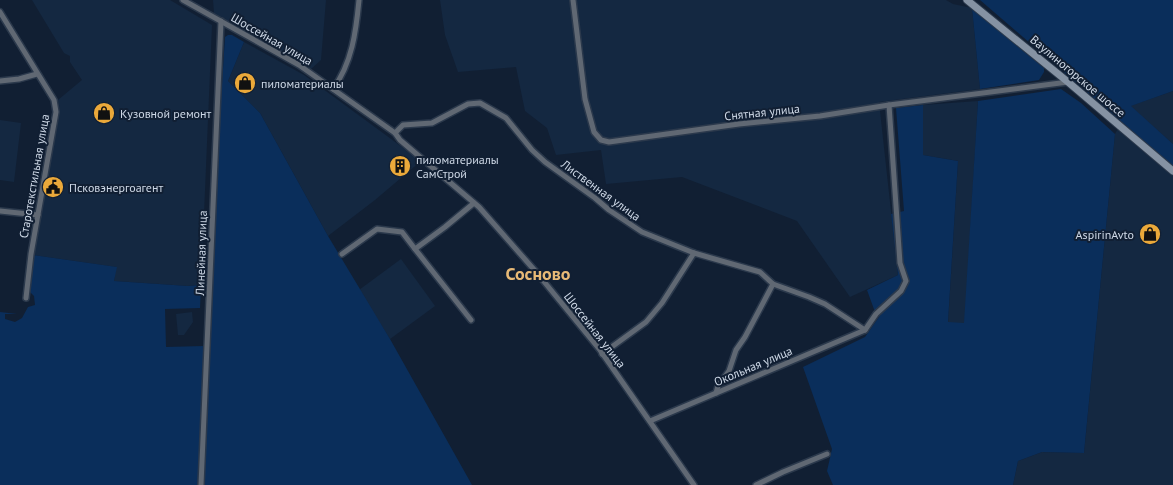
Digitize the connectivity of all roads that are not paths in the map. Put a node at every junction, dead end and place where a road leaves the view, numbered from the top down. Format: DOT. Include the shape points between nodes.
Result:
graph roads {
  1 [pos="183,0"];
  2 [pos="359,0"];
  3 [pos="573,0"];
  4 [pos="967,0"];
  5 [pos="0,12"];
  6 [pos="221,21"];
  7 [pos="38,74"];
  8 [pos="0,81"];
  9 [pos="1068,82"];
  10 [pos="333,89"];
  11 [pos="889,105"];
  12 [pos="395,133"];
  13 [pos="1173,171"];
  14 [pos="474,203"];
  15 [pos="0,211"];
  16 [pos="38,215"];
  17 [pos="415,249"];
  18 [pos="694,252"];
  19 [pos="342,254"];
  20 [pos="773,284"];
  21 [pos="26,298"];
  22 [pos="471,320"];
  23 [pos="865,330"];
  24 [pos="602,354"];
  25 [pos="716,393"];
  26 [pos="651,423"];
  27 [pos="827,454"];
  28 [pos="201,485"];
  29 [pos="694,485"];
  30 [pos="756,485"];
  1 -- 6 [label="street, Шоссейная улица"];
  2 -- 10 [label="street" via="355,34 345,70"];
  3 -- 11 [label="street, Снятная улица" via="585,98 594,132 605,141"];
  4 -- 9 [label="street, Ваулиногорское шоссе"];
  5 -- 7 [label="street, Старотекстильная улица"];
  6 -- 10 [label="street, Шоссейная улица" via="299,65"];
  6 -- 28 [label="street, Линейная улица"];
  7 -- 8 [label="street"];
  7 -- 16 [label="street, Старотекстильная улица" via="54,100 56,112"];
  9 -- 11 [label="street, Снятная улица"];
  9 -- 13 [label="street, Ваулиногорское шоссе"];
  10 -- 12 [label="street, Шоссейная улица"];
  11 -- 23 [label="street" via="900,262 906,281 901,291 876,314"];
  12 -- 14 [label="street, Шоссейная улица"];
  12 -- 18 [label="street, Лиственная улица" via="403,125 432,123 468,104 480,103 506,118 539,156 609,210 642,232"];
  14 -- 17 [label="street"];
  14 -- 24 [label="street, Шоссейная улица"];
  15 -- 16 [label="street"];
  16 -- 21 [label="street, Старотекстильная улица"];
  17 -- 19 [label="street" via="402,232 377,229"];
  17 -- 22 [label="street"];
  18 -- 20 [label="street, Лиственная улица" via="760,272"];
  18 -- 24 [label="street" via="646,322"];
  20 -- 23 [label="street, Лиственная улица" via="825,304"];
  20 -- 25 [label="street"];
  23 -- 25 [label="street, Окольная улица"];
  24 -- 26 [label="street, Шоссейная улица"];
  25 -- 26 [label="street, Окольная улица"];
  26 -- 29 [label="street, Шоссейная улица"];
  27 -- 30 [label="street"];
}
